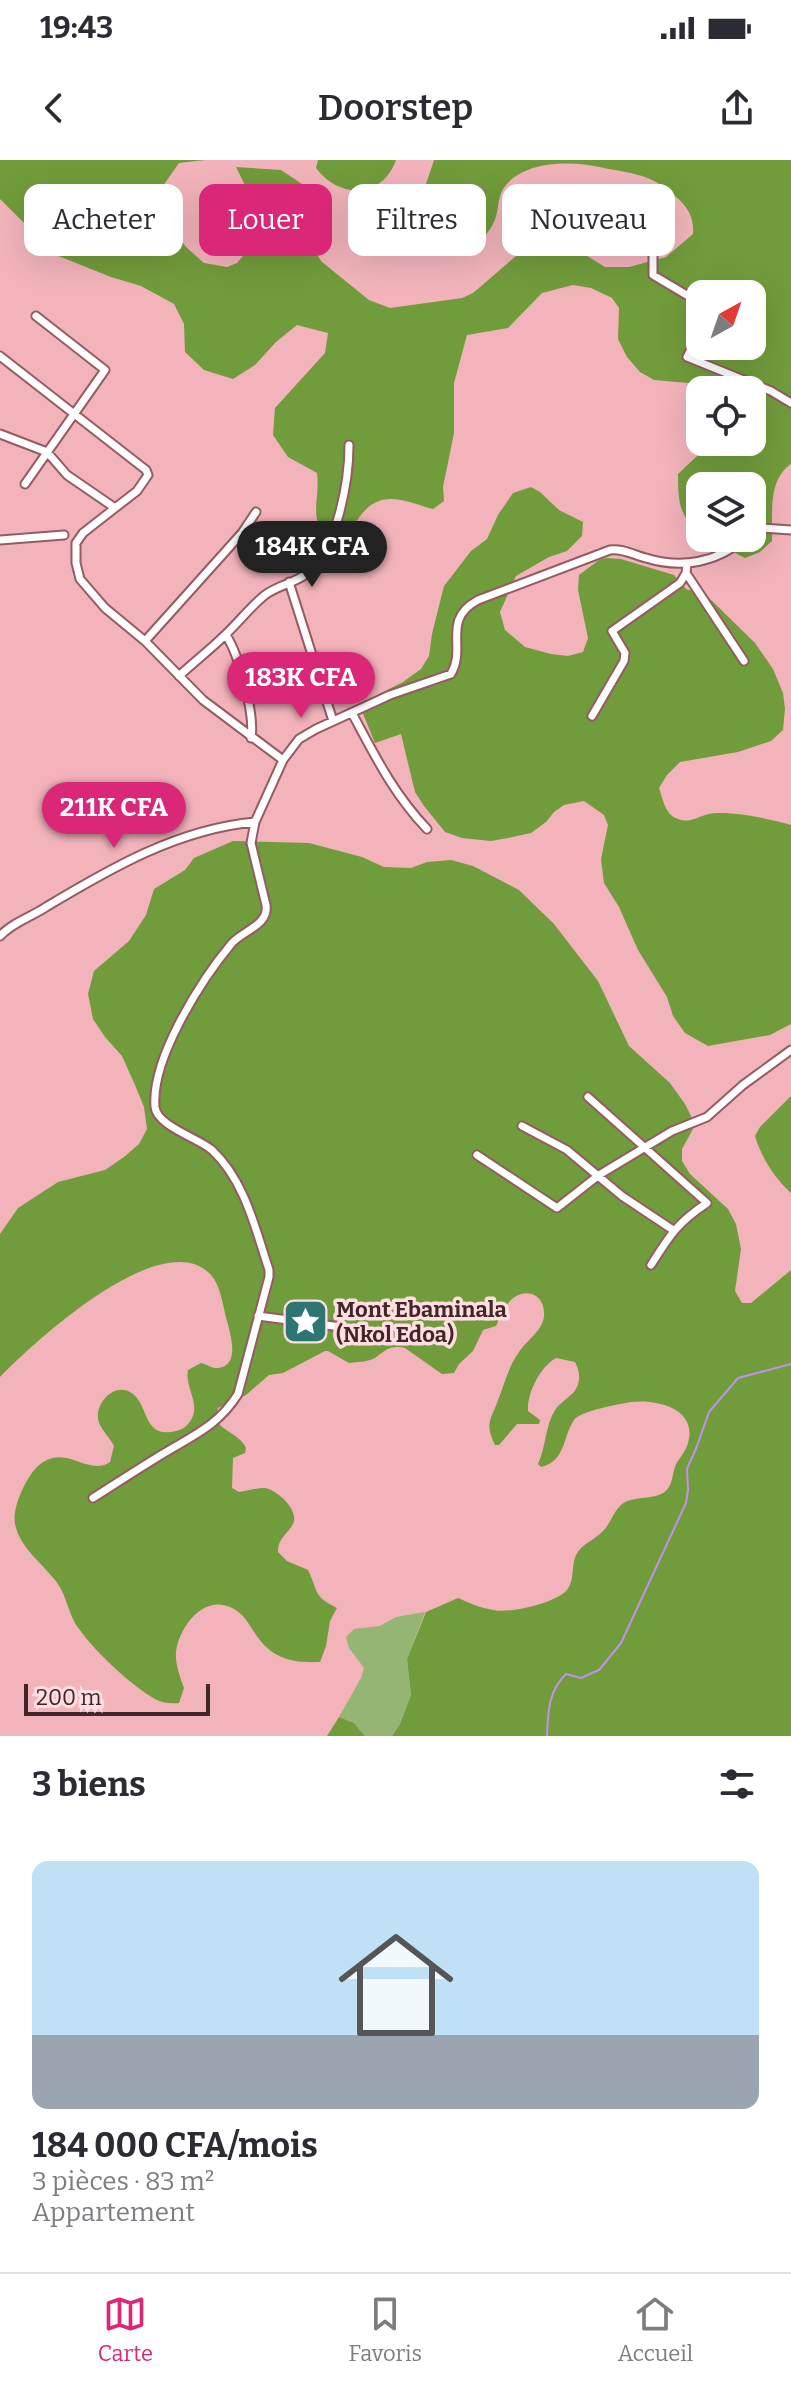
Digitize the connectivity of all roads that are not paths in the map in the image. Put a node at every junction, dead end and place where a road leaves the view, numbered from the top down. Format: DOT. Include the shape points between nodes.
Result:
graph roads {
  1 [pos="653,256"];
  2 [pos="686,295"];
  3 [pos="36,316"];
  4 [pos="0,356"];
  5 [pos="694,360"];
  6 [pos="791,403"];
  7 [pos="74,413"];
  8 [pos="0,434"];
  9 [pos="349,445"];
  10 [pos="47,452"];
  11 [pos="25,484"];
  12 [pos="115,508"];
  13 [pos="256,512"];
  14 [pos="766,528"];
  15 [pos="791,530"];
  16 [pos="64,535"];
  17 [pos="0,540"];
  18 [pos="724,552"];
  19 [pos="687,569"];
  20 [pos="289,582"];
  21 [pos="226,635"];
  22 [pos="145,641"];
  23 [pos="744,661"];
  24 [pos="179,676"];
  25 [pos="352,713"];
  26 [pos="592,716"];
  27 [pos="333,721"];
  28 [pos="251,738"];
  29 [pos="283,760"];
  30 [pos="255,822"];
  31 [pos="427,829"];
  32 [pos="0,936"];
  33 [pos="791,1050"];
  34 [pos="588,1097"];
  35 [pos="522,1126"];
  36 [pos="647,1147"];
  37 [pos="477,1155"];
  38 [pos="599,1175"];
  39 [pos="673,1230"];
  40 [pos="651,1265"];
  41 [pos="258,1316"];
  42 [pos="341,1327"];
  43 [pos="93,1498"];
  1 -- 2 [label="street" via="653,275"];
  3 -- 7 [label="street" via="105,370"];
  4 -- 7 [label="street"];
  5 -- 6 [label="street"];
  7 -- 10 [label="street"];
  7 -- 12 [label="street" via="146,470 137,491"];
  8 -- 10 [label="street"];
  9 -- 20 [label="street" via="343,502 331,537 312,569"];
  10 -- 11 [label="street"];
  10 -- 12 [label="street" via="67,475"];
  12 -- 22 [label="street" via="83,533 76,543 76,563 89,591"];
  13 -- 22 [label="street"];
  14 -- 15 [label="street"];
  16 -- 17 [label="street"];
  18 -- 19 [label="street"];
  19 -- 23 [label="street"];
  19 -- 25 [label="street" via="615,549 478,600 456,622 457,659 451,674"];
  19 -- 26 [label="street" via="680,583 612,631 624,661"];
  20 -- 21 [label="street" via="268,593"];
  20 -- 27 [label="street"];
  21 -- 24 [label="street"];
  21 -- 28 [label="street" via="241,667"];
  22 -- 24 [label="street"];
  24 -- 28 [label="street"];
  25 -- 27 [label="street"];
  25 -- 31 [label="street" via="391,786"];
  27 -- 29 [label="street" via="299,739"];
  28 -- 29 [label="street"];
  29 -- 30 [label="street"];
  30 -- 32 [label="street" via="197,833 113,867"];
  30 -- 41 [label="street" via="251,843 265,919 219,958 183,1015 157,1083 155,1108 180,1132 210,1149 238,1182 269,1270"];
  33 -- 36 [label="street" via="707,1117"];
  34 -- 36 [label="street"];
  35 -- 38 [label="street"];
  36 -- 38 [label="street"];
  36 -- 39 [label="street" via="707,1203"];
  37 -- 38 [label="street" via="557,1208"];
  38 -- 39 [label="street"];
  39 -- 40 [label="street"];
  41 -- 42 [label="street"];
  41 -- 43 [label="street" via="238,1394 230,1406 200,1434"];
}
